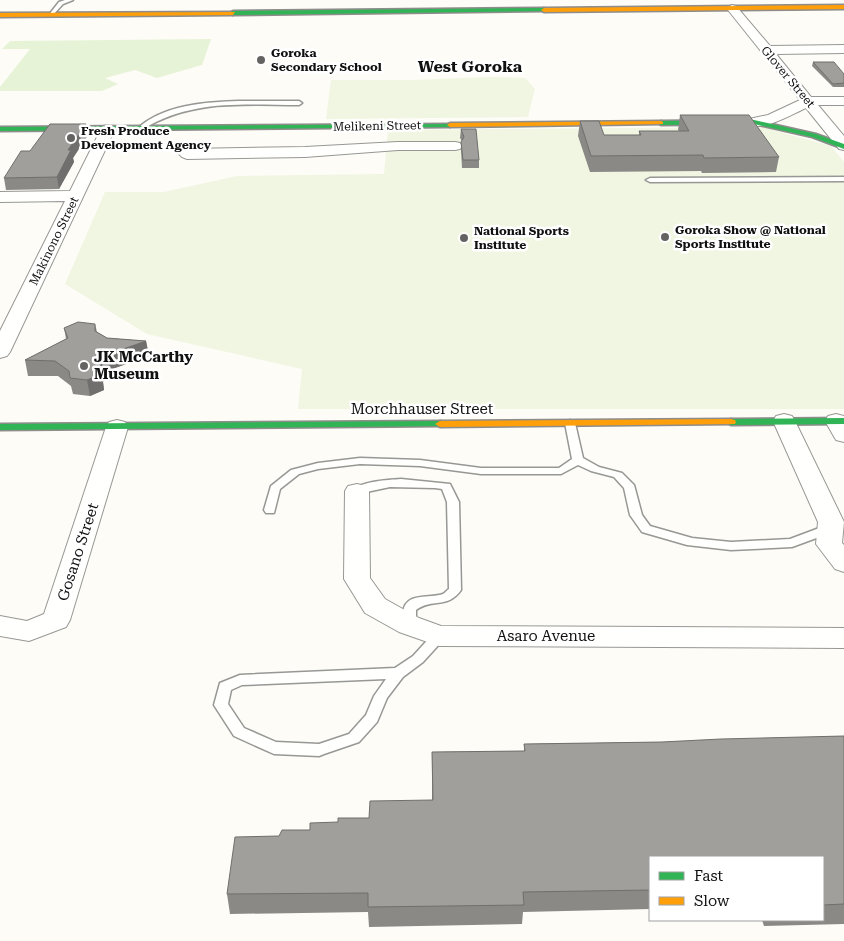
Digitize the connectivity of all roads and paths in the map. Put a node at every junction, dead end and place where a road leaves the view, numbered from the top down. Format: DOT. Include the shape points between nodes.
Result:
graph roads {
  1 [pos="70,0"];
  2 [pos="844,7"];
  3 [pos="732,8"];
  4 [pos="0,15"];
  5 [pos="50,15"];
  6 [pos="844,49"];
  7 [pos="766,50"];
  8 [pos="809,101"];
  9 [pos="844,101"];
  10 [pos="299,103"];
  11 [pos="754,122"];
  12 [pos="245,127"];
  13 [pos="141,128"];
  14 [pos="0,129"];
  15 [pos="108,129"];
  16 [pos="455,146"];
  17 [pos="844,146"];
  18 [pos="235,153"];
  19 [pos="187,154"];
  20 [pos="844,179"];
  21 [pos="650,180"];
  22 [pos="76,196"];
  23 [pos="0,197"];
  24 [pos="0,352"];
  25 [pos="784,421"];
  26 [pos="570,423"];
  27 [pos="842,426"];
  28 [pos="0,427"];
  29 [pos="117,427"];
  30 [pos="578,460"];
  31 [pos="357,491"];
  32 [pos="270,510"];
  33 [pos="831,522"];
  34 [pos="844,563"];
  35 [pos="0,626"];
  36 [pos="409,626"];
  37 [pos="439,636"];
  38 [pos="844,638"];
  39 [pos="398,672"];
  1 -- 5 [label="lane" via="61,2"];
  2 -- 3 [label="street"];
  3 -- 5 [label="street"];
  3 -- 7 [label="street, Glover Street"];
  4 -- 5 [label="street"];
  6 -- 7 [label="street"];
  7 -- 8 [label="street, Glover Street"];
  8 -- 9 [label="street"];
  8 -- 11 [label="street, Melikeni Street" via="772,118"];
  8 -- 17 [label="street, Glover Street"];
  10 -- 13 [label="lane" via="192,107 155,118"];
  11 -- 12 [label="street, Melikeni Street"];
  11 -- 17 [label="street, Melikeni Street" via="814,135"];
  12 -- 13 [label="street, Melikeni Street"];
  12 -- 18 [label="street"];
  13 -- 15 [label="street, Melikeni Street"];
  14 -- 15 [label="street, Melikeni Street"];
  15 -- 22 [label="street, Makinono Street"];
  16 -- 18 [label="street"];
  18 -- 19 [label="street"];
  20 -- 21 [label="lane"];
  22 -- 23 [label="street"];
  22 -- 24 [label="street, Makinono Street"];
  25 -- 26 [label="street, Morchhauser Street"];
  25 -- 27 [label="street, Morchhauser Street"];
  25 -- 33 [label="street"];
  26 -- 29 [label="street, Morchhauser Street"];
  26 -- 30 [label="lane"];
  28 -- 29 [label="street, Morchhauser Street"];
  29 -- 35 [label="street, Gosano Street" via="56,620 29,631"];
  30 -- 32 [label="lane" via="561,471 481,471 420,463 360,462 318,466 296,472 275,488"];
  30 -- 33 [label="lane" via="618,475 630,487 636,516 646,529 691,542 731,546 792,543 826,530"];
  31 -- 36 [label="street, Asaro Avenue" via="357,579 375,606"];
  31 -- 36 [label="lane" via="374,484 415,482 446,486 453,502 455,590 446,598 421,600 410,608"];
  33 -- 34 [label="street" via="830,544"];
  36 -- 37 [label="street, Asaro Avenue"];
  37 -- 38 [label="street, Asaro Avenue"];
  37 -- 39 [label="lane" via="418,659"];
  39 -- 39 [label="lane" via="240,680 225,687 221,705 239,732 274,748 319,750 354,738 372,718 381,696"];
}
